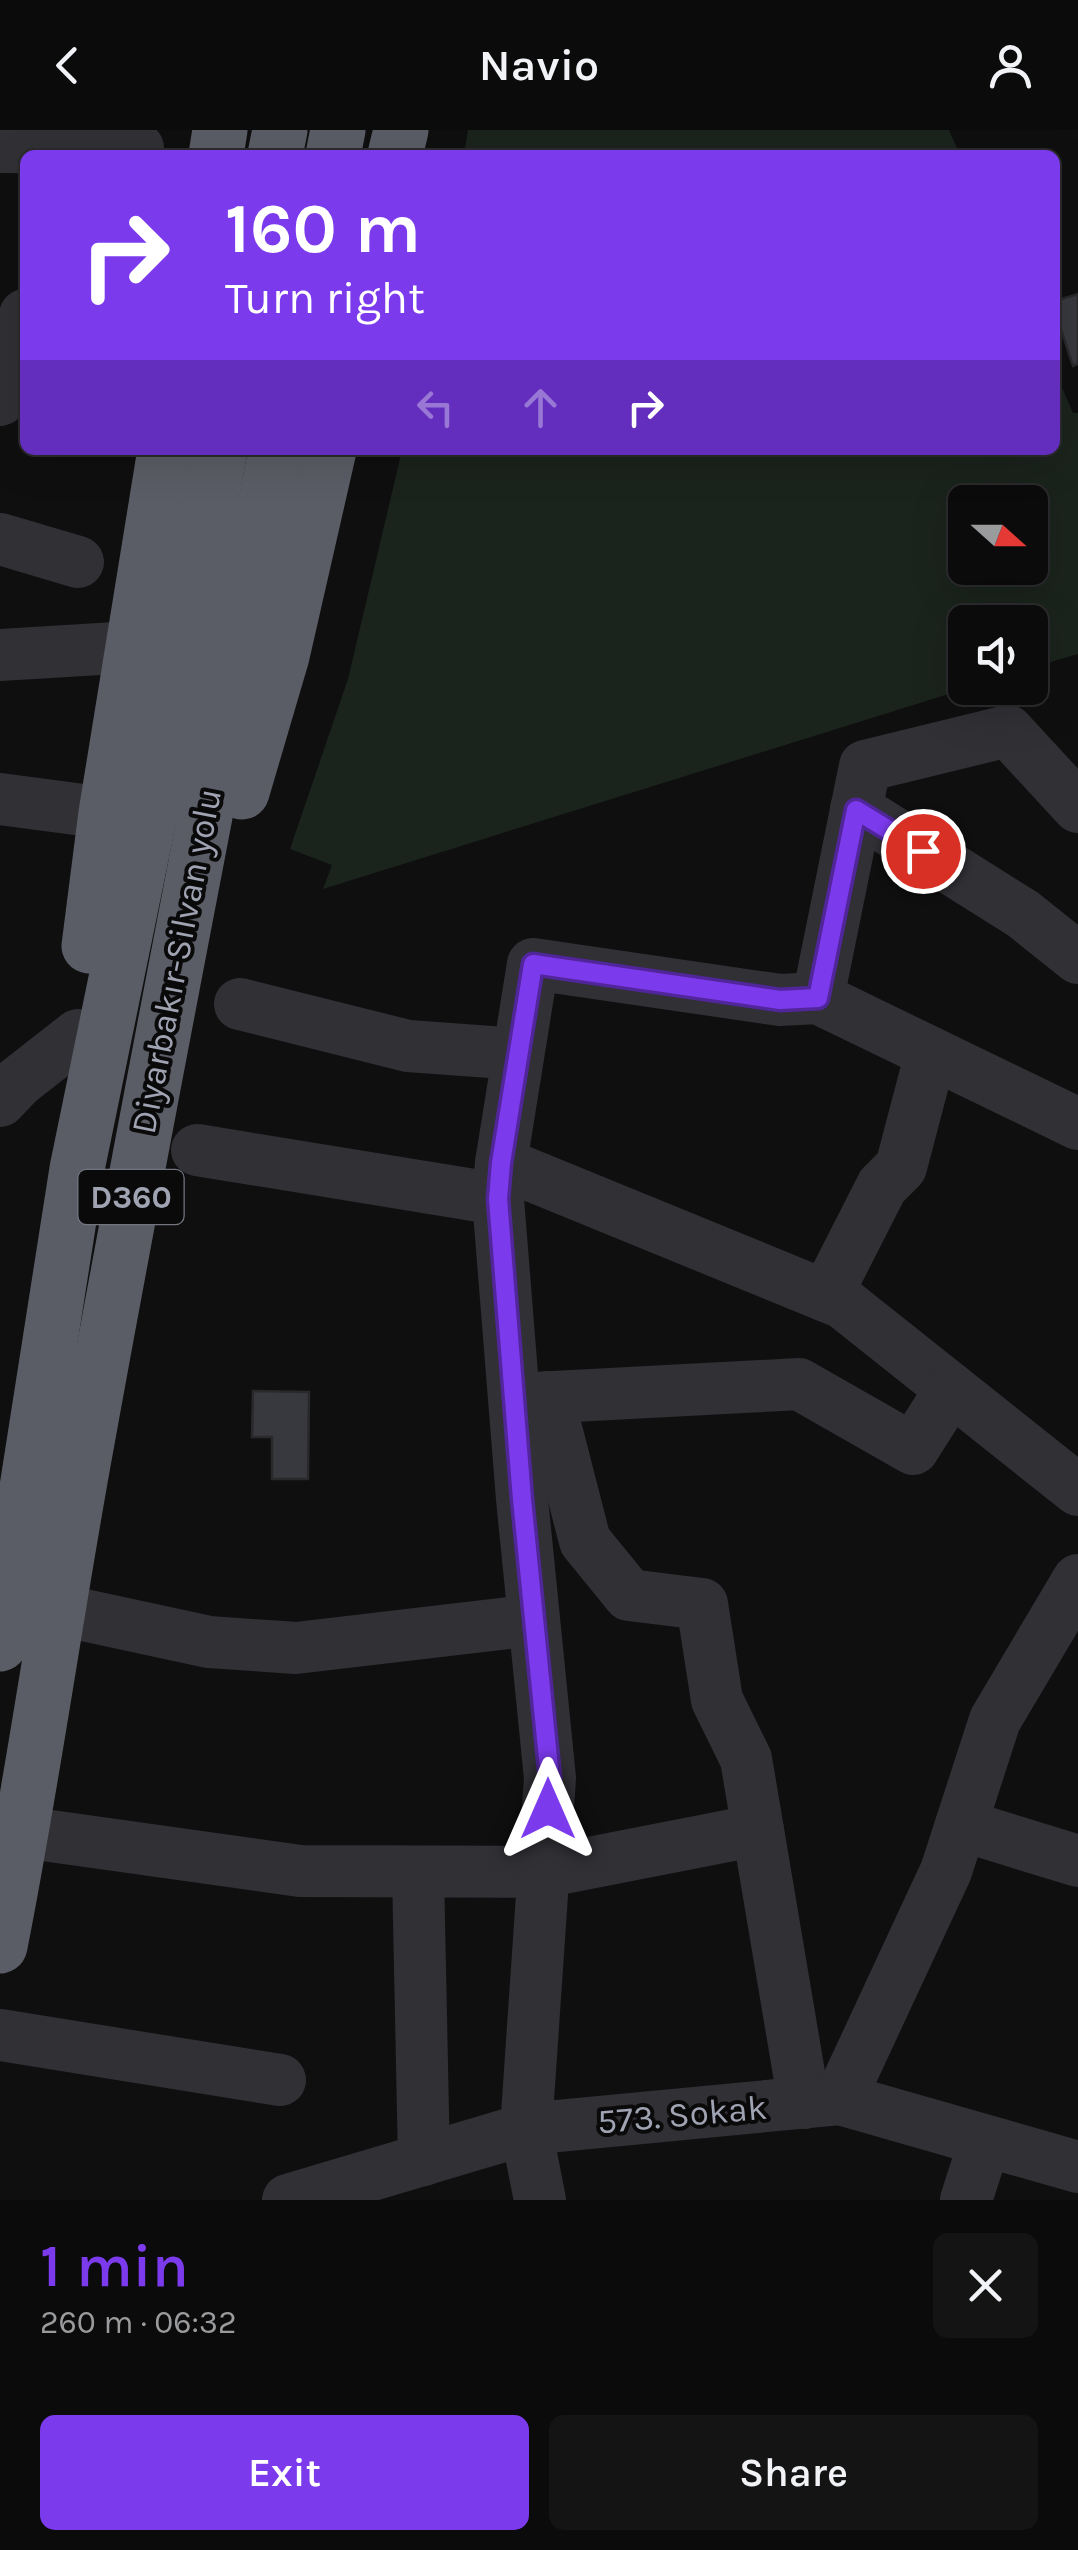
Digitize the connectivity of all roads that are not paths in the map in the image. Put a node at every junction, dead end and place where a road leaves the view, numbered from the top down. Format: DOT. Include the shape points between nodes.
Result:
graph roads {
  1 [pos="138,148"];
  2 [pos="24,150"];
  3 [pos="20,336"];
  4 [pos="0,400"];
  5 [pos="165,455"];
  6 [pos="219,455"];
  7 [pos="275,455"];
  8 [pos="327,455"];
  9 [pos="0,539"];
  10 [pos="78,562"];
  11 [pos="132,647"];
  12 [pos="0,655"];
  13 [pos="0,799"];
  14 [pos="1078,807"];
  15 [pos="856,810"];
  16 [pos="106,813"];
  17 [pos="1078,958"];
  18 [pos="818,998"];
  19 [pos="240,1004"];
  20 [pos="78,1036"];
  21 [pos="931,1052"];
  22 [pos="518,1054"];
  23 [pos="6,1086"];
  24 [pos="1078,1124"];
  25 [pos="144,1126"];
  26 [pos="197,1150"];
  27 [pos="77,1169"];
  28 [pos="499,1181"];
  29 [pos="826,1296"];
  30 [pos="951,1389"];
  31 [pos="531,1398"];
  32 [pos="1078,1490"];
  33 [pos="1078,1580"];
  34 [pos="56,1609"];
  35 [pos="534,1620"];
  36 [pos="0,1644"];
  37 [pos="960,1825"];
  38 [pos="758,1830"];
  39 [pos="22,1832"];
  40 [pos="1078,1861"];
  41 [pos="418,1872"];
  42 [pos="544,1872"];
  43 [pos="0,1946"];
  44 [pos="0,2035"];
  45 [pos="280,2080"];
  46 [pos="822,2101"];
  47 [pos="526,2129"];
  48 [pos="984,2141"];
  49 [pos="424,2160"];
  50 [pos="1066,2176"];
  51 [pos="288,2200"];
  52 [pos="540,2200"];
  53 [pos="966,2200"];
  1 -- 2 [label="street"];
  3 -- 4 [label="street"];
  5 -- 11 [label="highway"];
  6 -- 27 [label="highway, Diyarbakır-Silvan yolu / D360"];
  7 -- 25 [label="highway, Diyarbakır-Silvan yolu / D360"];
  8 -- 25 [label="highway" via="282,656"];
  9 -- 10 [label="street"];
  11 -- 12 [label="street"];
  11 -- 16 [label="highway"];
  13 -- 16 [label="street"];
  14 -- 15 [label="street" via="1008,730 864,766"];
  15 -- 17 [label="street" via="1023,914"];
  15 -- 18 [label="street"];
  16 -- 20 [label="highway"];
  18 -- 21 [label="street"];
  18 -- 22 [label="street" via="780,1000 533,964"];
  19 -- 22 [label="street" via="408,1046"];
  20 -- 23 [label="street"];
  20 -- 27 [label="highway"];
  21 -- 24 [label="street"];
  21 -- 29 [label="street" via="901,1168 882,1186"];
  22 -- 28 [label="street"];
  25 -- 34 [label="highway, Diyarbakır-Silvan yolu / D360"];
  26 -- 28 [label="street"];
  27 -- 36 [label="highway, Diyarbakır-Silvan yolu / D360"];
  28 -- 29 [label="street"];
  28 -- 31 [label="street"];
  29 -- 30 [label="street"];
  30 -- 31 [label="street" via="913,1449 799,1384"];
  30 -- 32 [label="street"];
  31 -- 35 [label="street"];
  31 -- 38 [label="street" via="586,1541 628,1595 702,1604 717,1700 746,1759"];
  33 -- 37 [label="street" via="995,1720"];
  34 -- 35 [label="street" via="209,1642 296,1648"];
  34 -- 39 [label="highway, Diyarbakır-Silvan yolu / D360"];
  35 -- 42 [label="street" via="550,1778"];
  37 -- 40 [label="street"];
  37 -- 46 [label="street" via="946,1871"];
  38 -- 42 [label="street"];
  38 -- 46 [label="street"];
  39 -- 41 [label="street" via="300,1871"];
  39 -- 43 [label="highway, Diyarbakır-Silvan yolu / D360"];
  41 -- 42 [label="street"];
  41 -- 49 [label="street"];
  42 -- 47 [label="street"];
  44 -- 45 [label="street"];
  46 -- 47 [label="street, 573. Sokak"];
  46 -- 48 [label="street, 573. Sokak"];
  47 -- 49 [label="street, 573. Sokak"];
  47 -- 52 [label="street"];
  48 -- 50 [label="street, 573. Sokak"];
  48 -- 53 [label="street"];
  49 -- 51 [label="street, 573. Sokak"];
}
